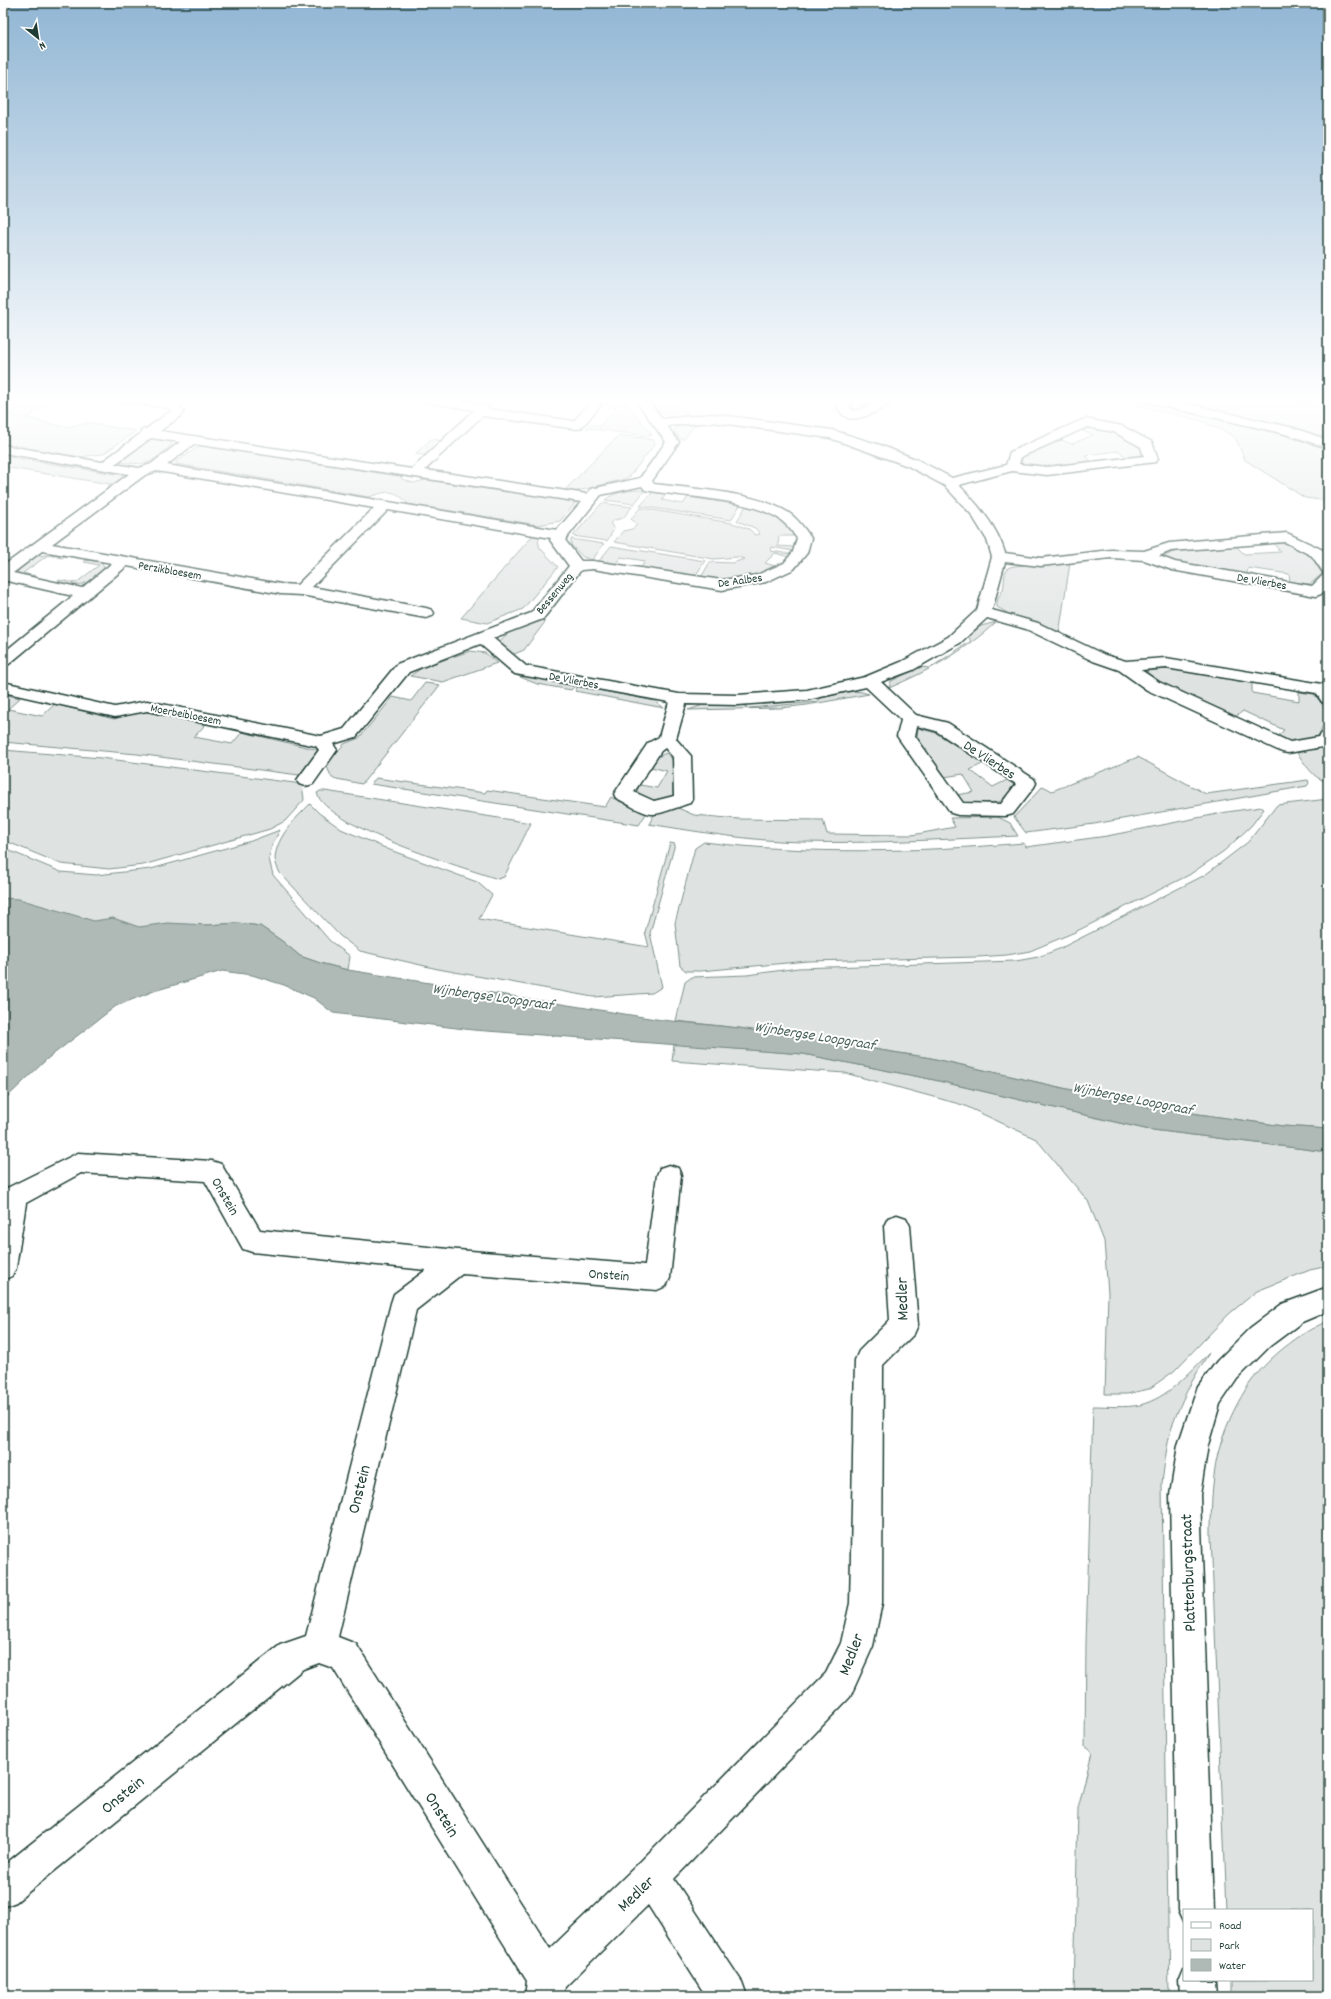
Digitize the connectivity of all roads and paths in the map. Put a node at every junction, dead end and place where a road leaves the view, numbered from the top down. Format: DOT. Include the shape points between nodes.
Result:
graph roads {
  1 [pos="114,491"];
  2 [pos="302,491"];
  3 [pos="540,491"];
  4 [pos="599,491"];
  5 [pos="672,491"];
  6 [pos="958,491"];
  7 [pos="590,499"];
  8 [pos="385,505"];
  9 [pos="561,535"];
  10 [pos="40,546"];
  11 [pos="1146,556"];
  12 [pos="999,557"];
  13 [pos="123,562"];
  14 [pos="577,566"];
  15 [pos="1328,569"];
  16 [pos="3,574"];
  17 [pos="1328,578"];
  18 [pos="301,590"];
  19 [pos="86,594"];
  20 [pos="984,612"];
  21 [pos="426,613"];
  22 [pos="482,637"];
  23 [pos="3,661"];
  24 [pos="1125,666"];
  25 [pos="870,681"];
  26 [pos="3,687"];
  27 [pos="1328,698"];
  28 [pos="678,699"];
  29 [pos="910,719"];
  30 [pos="1328,737"];
  31 [pos="667,740"];
  32 [pos="322,742"];
  33 [pos="306,780"];
  34 [pos="670,1175"];
  35 [pos="897,1226"];
  36 [pos="458,1262"];
  37 [pos="3,1268"];
  38 [pos="1328,1299"];
  39 [pos="319,1647"];
  40 [pos="651,1877"];
  41 [pos="3,1889"];
  42 [pos="1196,1909"];
  43 [pos="1198,1981"];
  44 [pos="546,1987"];
  45 [pos="728,1996"];
  46 [pos="1198,1996"];
  1 -- 10 [label="street"];
  2 -- 8 [label="street"];
  3 -- 7 [label="street"];
  4 -- 7 [label="street"];
  5 -- 14 [label="street, De Aalbes" via="745,502 783,515 796,526 804,538 800,553 789,566 761,578 722,585 593,565"];
  6 -- 12 [label="street" via="977,512 994,540"];
  7 -- 9 [label="street"];
  8 -- 9 [label="street"];
  8 -- 18 [label="street"];
  9 -- 14 [label="street, Bessenweg" via="557,540"];
  10 -- 13 [label="street, Perzikbloesem"];
  10 -- 16 [label="street"];
  11 -- 12 [label="street, De Vlierbes" via="1111,554 1041,562"];
  11 -- 15 [label="street, De Vlierbes" via="1169,547 1287,537 1318,553"];
  11 -- 17 [label="street, De Vlierbes" via="1172,566 1316,591"];
  12 -- 20 [label="street"];
  13 -- 18 [label="street, Perzikbloesem" via="281,590"];
  13 -- 19 [label="street"];
  14 -- 22 [label="street, Bessenweg" via="537,616"];
  16 -- 19 [label="street"];
  18 -- 21 [label="street, Perzikbloesem"];
  19 -- 23 [label="street"];
  20 -- 24 [label="street" via="1032,626 1099,658"];
  20 -- 25 [label="street, De Vlierbes" via="954,640 907,666"];
  22 -- 28 [label="street, De Vlierbes" via="521,670"];
  22 -- 32 [label="street, Bessenweg" via="403,668 350,733"];
  24 -- 27 [label="street" via="1166,663 1322,689"];
  24 -- 30 [label="street" via="1153,686 1288,748 1326,741"];
  25 -- 28 [label="street, De Vlierbes" via="807,694 738,700"];
  25 -- 29 [label="street, De Vlierbes"];
  26 -- 32 [label="street, Moerbeibloesem" via="115,712 147,706"];
  28 -- 31 [label="street"];
  29 -- 29 [label="street, De Vlierbes" via="906,736 958,809 1006,810 1027,783 942,727"];
  32 -- 33 [label="street" via="328,750"];
  34 -- 36 [label="street, Onstein" via="657,1278"];
  35 -- 40 [label="street, Medler" via="904,1325 869,1360 866,1603 857,1646 838,1685"];
  36 -- 37 [label="street, Onstein" via="252,1242 212,1171 78,1163 14,1197"];
  36 -- 39 [label="street, Onstein" via="404,1303"];
  38 -- 42 [label="street, Plattenburgstraat" via="1292,1313 1260,1337 1227,1370 1208,1397 1193,1445 1185,1495"];
  39 -- 41 [label="street, Onstein" via="292,1657"];
  39 -- 44 [label="street, Onstein" via="344,1656"];
  40 -- 44 [label="street, Medler"];
  40 -- 45 [label="street"];
  43 -- 46 [label="street"];
}
